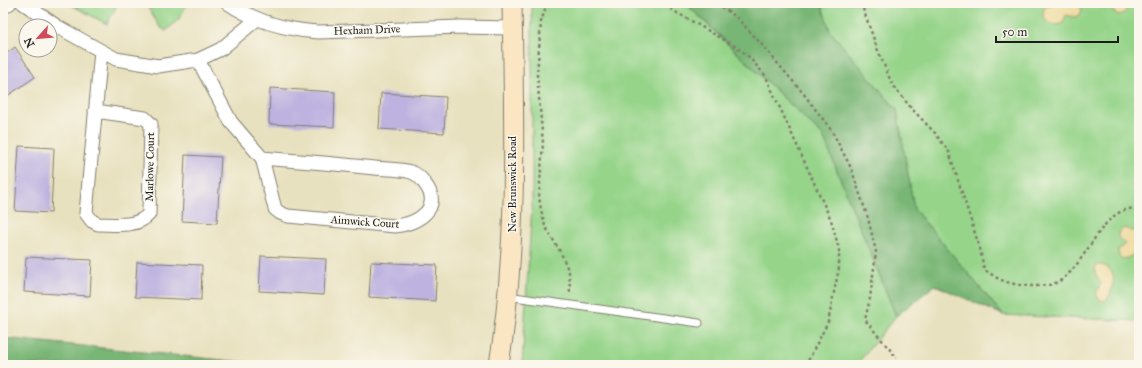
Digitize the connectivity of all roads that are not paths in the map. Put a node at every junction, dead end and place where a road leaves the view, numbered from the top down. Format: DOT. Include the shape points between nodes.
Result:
graph roads {
  1 [pos="10,3"];
  2 [pos="23,3"];
  3 [pos="228,3"];
  4 [pos="512,3"];
  5 [pos="3,8"];
  6 [pos="257,19"];
  7 [pos="512,28"];
  8 [pos="101,51"];
  9 [pos="198,60"];
  10 [pos="95,111"];
  11 [pos="262,158"];
  12 [pos="507,296"];
  13 [pos="699,323"];
  14 [pos="499,365"];
  1 -- 5 [label="street"];
  2 -- 8 [label="street" via="58,27"];
  3 -- 6 [label="street, Hexham Drive"];
  4 -- 7 [label="street, New Brunswick Road"];
  6 -- 7 [label="street, Hexham Drive" via="273,26 319,32 460,27"];
  6 -- 9 [label="street" via="221,49"];
  7 -- 12 [label="street, New Brunswick Road" via="512,240"];
  8 -- 9 [label="street" via="116,59 158,66"];
  8 -- 10 [label="street, Marlowe Court"];
  9 -- 11 [label="street, Aimwick Court" via="231,122"];
  10 -- 10 [label="street, Marlowe Court" via="86,213 98,224 137,223 149,214 151,124 145,118"];
  11 -- 11 [label="street, Aimwick Court" via="275,209 288,216 395,226 420,218 431,207 429,189 411,172"];
  12 -- 13 [label="lane"];
  12 -- 14 [label="street, New Brunswick Road"];
}
